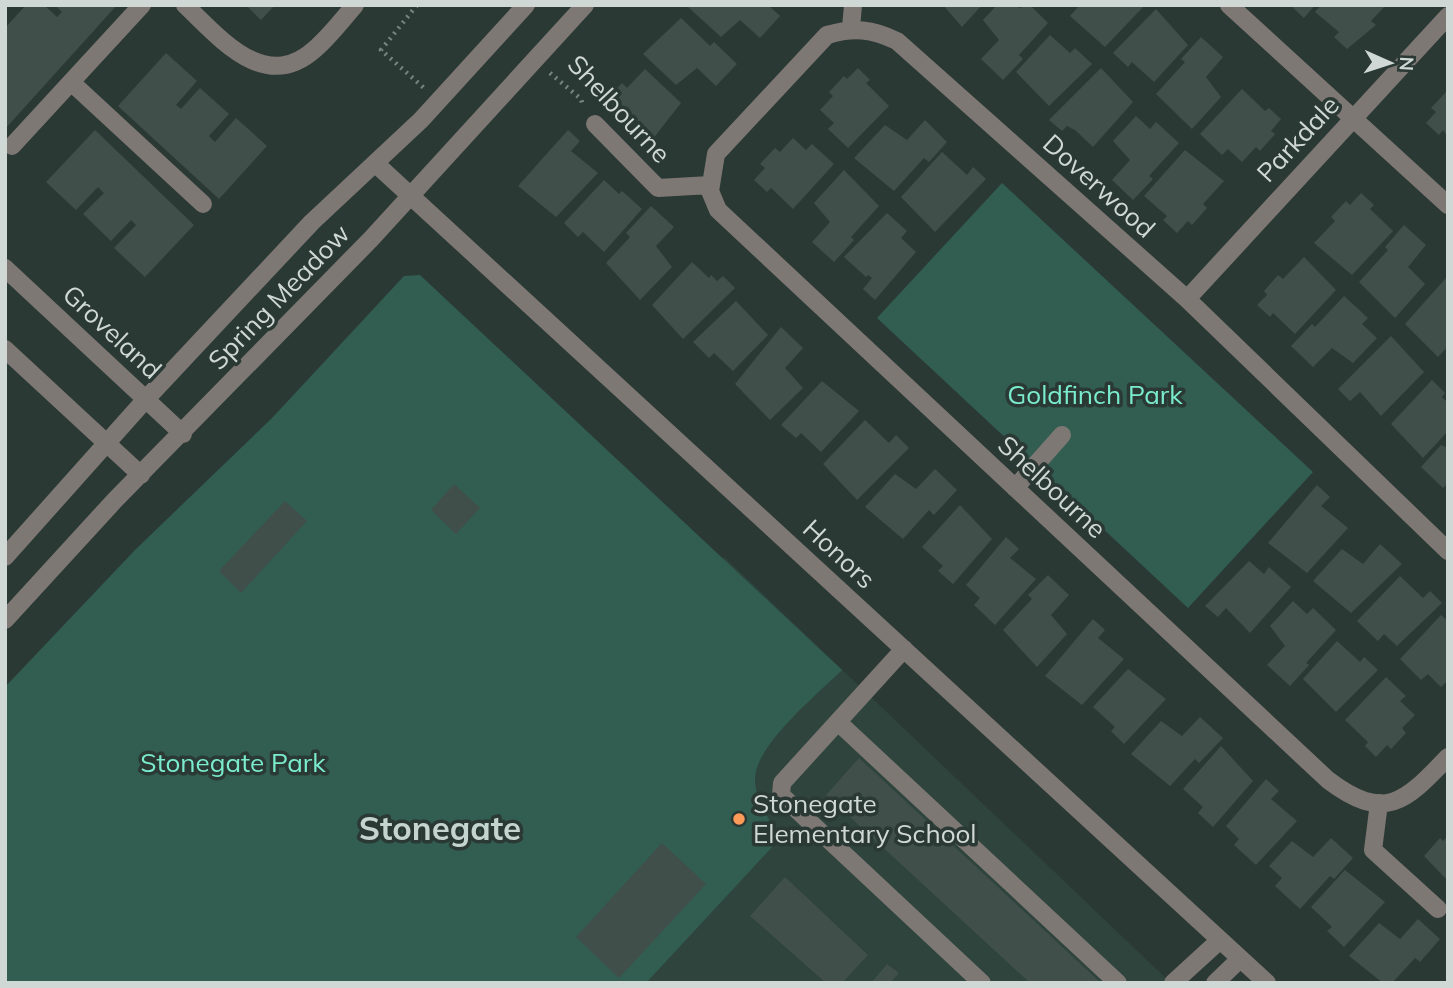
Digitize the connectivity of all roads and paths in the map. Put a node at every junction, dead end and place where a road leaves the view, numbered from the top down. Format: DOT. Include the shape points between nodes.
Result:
graph roads {
  1 [pos="142,5"];
  2 [pos="184,5"];
  3 [pos="355,5"];
  4 [pos="417,5"];
  5 [pos="526,5"];
  6 [pos="585,5"];
  7 [pos="853,5"];
  8 [pos="1230,5"];
  9 [pos="1448,16"];
  10 [pos="850,28"];
  11 [pos="535,60"];
  12 [pos="71,82"];
  13 [pos="438,100"];
  14 [pos="1354,117"];
  15 [pos="595,124"];
  16 [pos="12,146"];
  17 [pos="376,164"];
  18 [pos="711,179"];
  19 [pos="411,195"];
  20 [pos="203,204"];
  21 [pos="1448,205"];
  22 [pos="5,268"];
  23 [pos="1187,299"];
  24 [pos="5,349"];
  25 [pos="146,399"];
  26 [pos="183,434"];
  27 [pos="1062,435"];
  28 [pos="107,444"];
  29 [pos="141,475"];
  30 [pos="1014,488"];
  31 [pos="1448,551"];
  32 [pos="5,556"];
  33 [pos="5,620"];
  34 [pos="904,649"];
  35 [pos="839,723"];
  36 [pos="1448,757"];
  37 [pos="1379,803"];
  38 [pos="1438,909"];
  39 [pos="1220,940"];
  40 [pos="1240,959"];
  41 [pos="982,983"];
  42 [pos="1118,983"];
  43 [pos="1173,983"];
  44 [pos="1215,983"];
  45 [pos="1267,983"];
  1 -- 12 [label="street"];
  2 -- 3 [label="street" via="234,52 252,62 275,66 293,63 314,51"];
  4 -- 13 [label="path" via="382,50"];
  5 -- 13 [label="street, Spring Meadow"];
  6 -- 11 [label="street, Spring Meadow"];
  7 -- 10 [label="street"];
  8 -- 14 [label="street"];
  9 -- 14 [label="street, Parkdale"];
  10 -- 18 [label="street" via="827,35 716,154"];
  10 -- 23 [label="street, Doverwood" via="878,32 897,41"];
  11 -- 15 [label="path, Shelbourne" via="581,99"];
  11 -- 19 [label="street, Spring Meadow"];
  12 -- 16 [label="street"];
  12 -- 20 [label="street"];
  13 -- 17 [label="street, Spring Meadow"];
  14 -- 21 [label="street"];
  14 -- 23 [label="street, Parkdale"];
  15 -- 18 [label="street, Shelbourne" via="658,188"];
  17 -- 19 [label="street, Honors"];
  17 -- 25 [label="street, Spring Meadow" via="312,222"];
  18 -- 30 [label="street, Shelbourne" via="718,210"];
  19 -- 26 [label="street, Spring Meadow"];
  19 -- 34 [label="street, Honors"];
  22 -- 25 [label="street, Groveland"];
  23 -- 31 [label="street, Doverwood"];
  24 -- 28 [label="street"];
  25 -- 26 [label="street, Groveland"];
  25 -- 28 [label="street, Spring Meadow"];
  26 -- 29 [label="street, Spring Meadow"];
  27 -- 30 [label="street"];
  28 -- 29 [label="street"];
  28 -- 32 [label="street, Spring Meadow"];
  29 -- 33 [label="street, Spring Meadow"];
  30 -- 37 [label="street, Shelbourne" via="1328,780 1348,795"];
  34 -- 35 [label="street"];
  34 -- 39 [label="street, Honors"];
  35 -- 41 [label="street" via="782,783 781,795"];
  35 -- 42 [label="street"];
  36 -- 37 [label="street" via="1412,795"];
  37 -- 38 [label="street" via="1373,850"];
  39 -- 40 [label="street, Honors"];
  39 -- 43 [label="street"];
  40 -- 44 [label="street"];
  40 -- 45 [label="street, Honors"];
}
